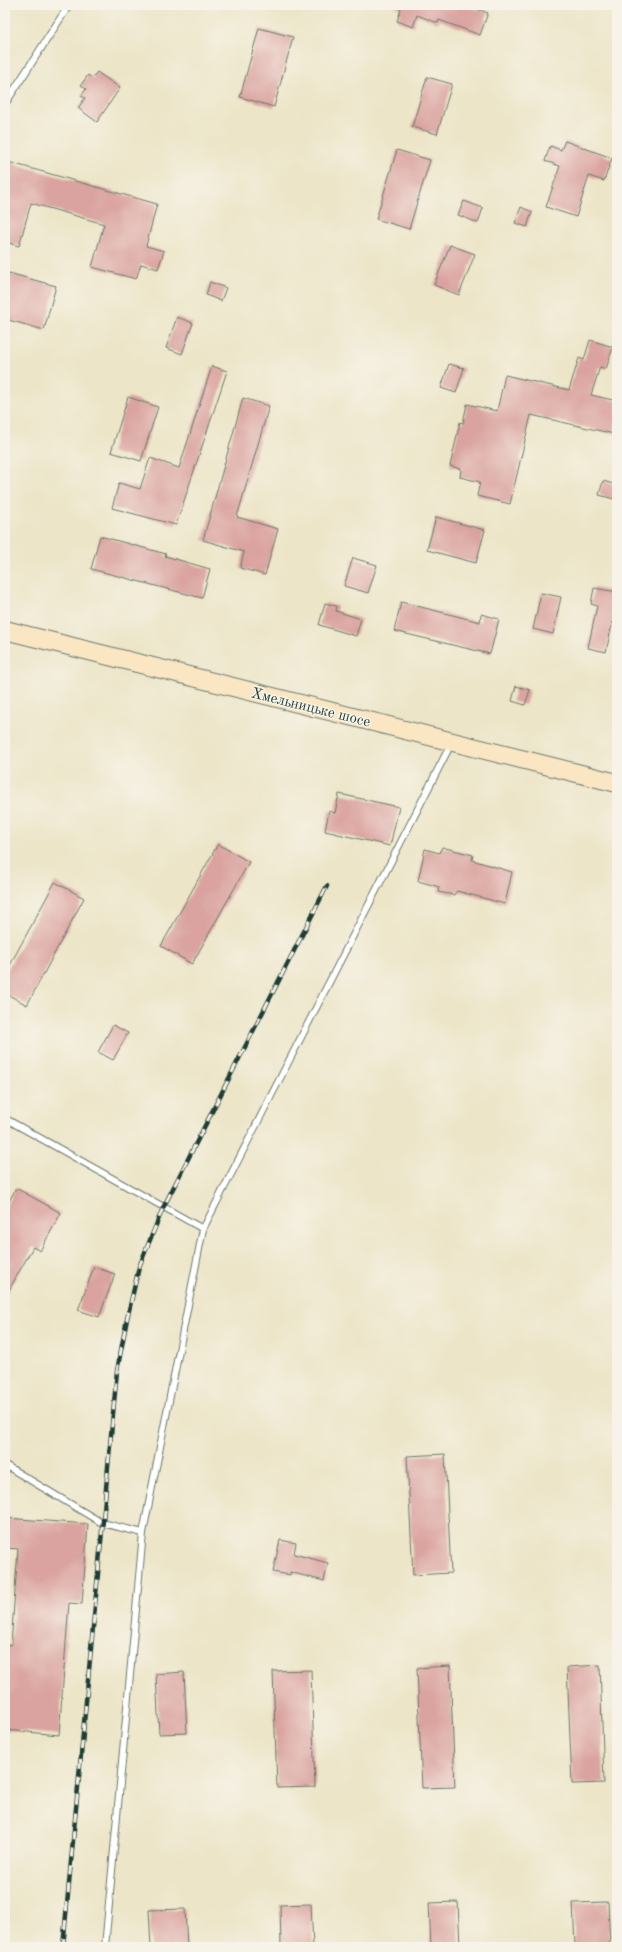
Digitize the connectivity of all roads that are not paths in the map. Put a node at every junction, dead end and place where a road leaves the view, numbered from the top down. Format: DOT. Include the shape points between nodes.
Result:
graph roads {
  1 [pos="70,5"];
  2 [pos="5,104"];
  3 [pos="5,630"];
  4 [pos="452,743"];
  5 [pos="617,783"];
  6 [pos="5,1120"];
  7 [pos="203,1229"];
  8 [pos="5,1465"];
  9 [pos="143,1532"];
  10 [pos="105,1947"];
  1 -- 2 [label="lane"];
  3 -- 4 [label="street, Хмельницьке шосе"];
  4 -- 5 [label="street, Хмельницьке шосе"];
  4 -- 7 [label="lane"];
  6 -- 7 [label="lane"];
  7 -- 9 [label="lane"];
  8 -- 9 [label="lane" via="102,1523"];
  9 -- 10 [label="lane"];
}
